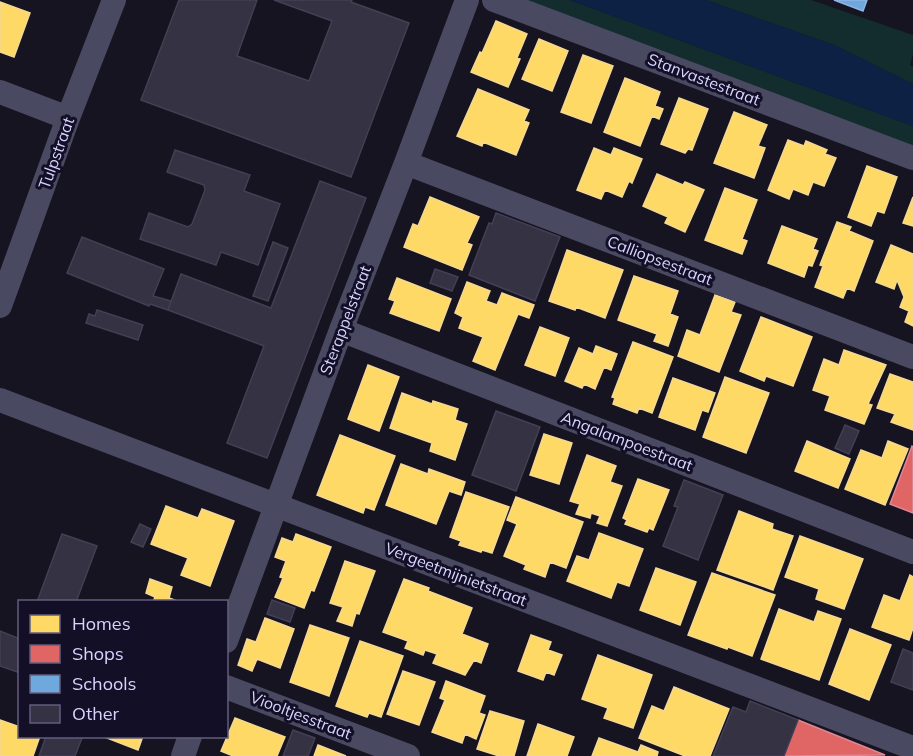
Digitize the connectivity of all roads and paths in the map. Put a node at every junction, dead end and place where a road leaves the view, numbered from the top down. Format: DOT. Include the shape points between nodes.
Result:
graph roads {
  1 [pos="114,0"];
  2 [pos="467,0"];
  3 [pos="494,0"];
  4 [pos="0,92"];
  5 [pos="68,118"];
  6 [pos="913,158"];
  7 [pos="406,163"];
  8 [pos="0,306"];
  9 [pos="340,330"];
  10 [pos="913,357"];
  11 [pos="0,400"];
  12 [pos="275,505"];
  13 [pos="913,552"];
  14 [pos="228,634"];
  15 [pos="228,688"];
  16 [pos="189,738"];
  17 [pos="913,748"];
  18 [pos="183,756"];
  19 [pos="408,756"];
  1 -- 5 [label="street, Tulpstraat"];
  2 -- 7 [label="street, Sterappelstraat"];
  3 -- 6 [label="street, Stanvastestraat"];
  4 -- 5 [label="street"];
  5 -- 8 [label="street, Tulpstraat"];
  7 -- 9 [label="street, Sterappelstraat"];
  7 -- 10 [label="street, Calliopsestraat"];
  9 -- 12 [label="street, Sterappelstraat"];
  9 -- 13 [label="street, Angalampoestraat"];
  11 -- 12 [label="street, Vergeetmijnietstraat"];
  12 -- 14 [label="street, Sterappelstraat"];
  12 -- 17 [label="street, Vergeetmijnietstraat"];
  15 -- 19 [label="street, Viooltjesstraat"];
  16 -- 18 [label="street"];
}
